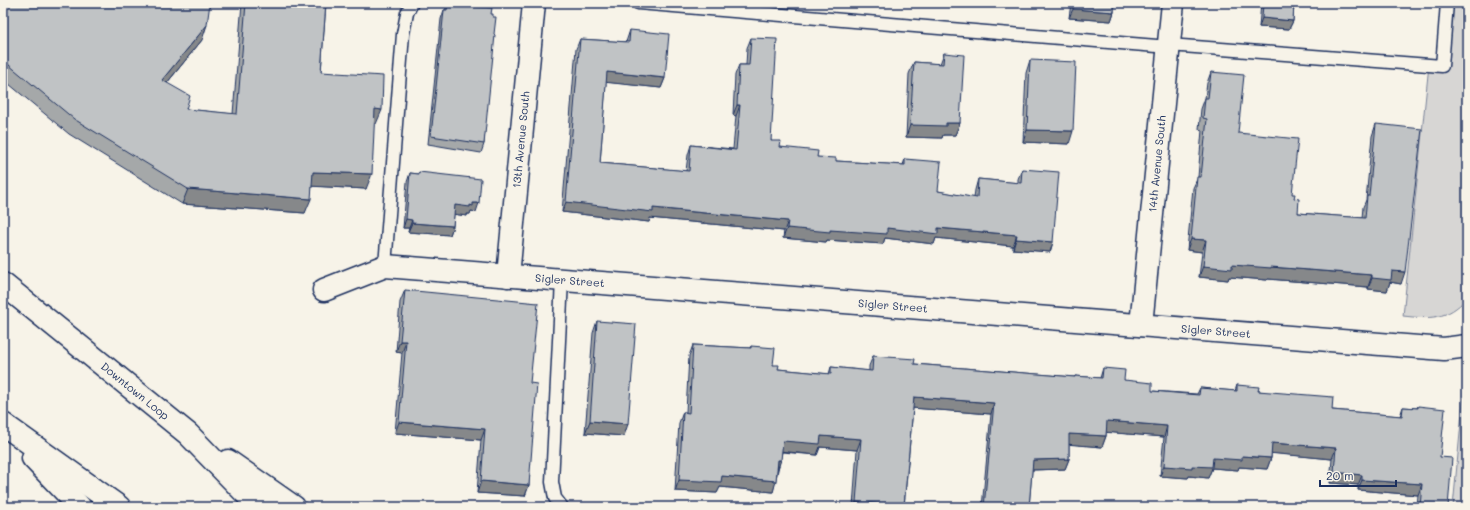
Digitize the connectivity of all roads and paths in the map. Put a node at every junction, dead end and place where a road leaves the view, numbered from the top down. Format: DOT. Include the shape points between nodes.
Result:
graph roads {
  1 [pos="412,3"];
  2 [pos="534,3"];
  3 [pos="638,3"];
  4 [pos="1173,3"];
  5 [pos="1447,3"];
  6 [pos="1169,46"];
  7 [pos="385,266"];
  8 [pos="508,276"];
  9 [pos="562,280"];
  10 [pos="3,284"];
  11 [pos="324,290"];
  12 [pos="1140,325"];
  13 [pos="1467,346"];
  14 [pos="3,425"];
  15 [pos="188,434"];
  16 [pos="80,507"];
  17 [pos="119,507"];
  18 [pos="259,507"];
  19 [pos="294,507"];
  20 [pos="562,507"];
  1 -- 7 [label="lane" via="403,34"];
  2 -- 8 [label="main road, 13th Avenue South"];
  3 -- 6 [label="lane"];
  4 -- 6 [label="main road, 14th Avenue South"];
  5 -- 6 [label="lane" via="1442,66"];
  6 -- 12 [label="main road, 14th Avenue South"];
  7 -- 8 [label="main road, Sigler Street"];
  7 -- 11 [label="main road, Sigler Street"];
  8 -- 9 [label="main road, Sigler Street"];
  9 -- 12 [label="main road, Sigler Street"];
  9 -- 20 [label="lane" via="552,482 555,498"];
  10 -- 15 [label="main road, Downtown Loop"];
  12 -- 13 [label="main road, Sigler Street" via="1444,349"];
  14 -- 16 [label="main road"];
  14 -- 17 [label="main road"];
  15 -- 18 [label="main road, Downtown Loop"];
  15 -- 19 [label="main road"];
}
